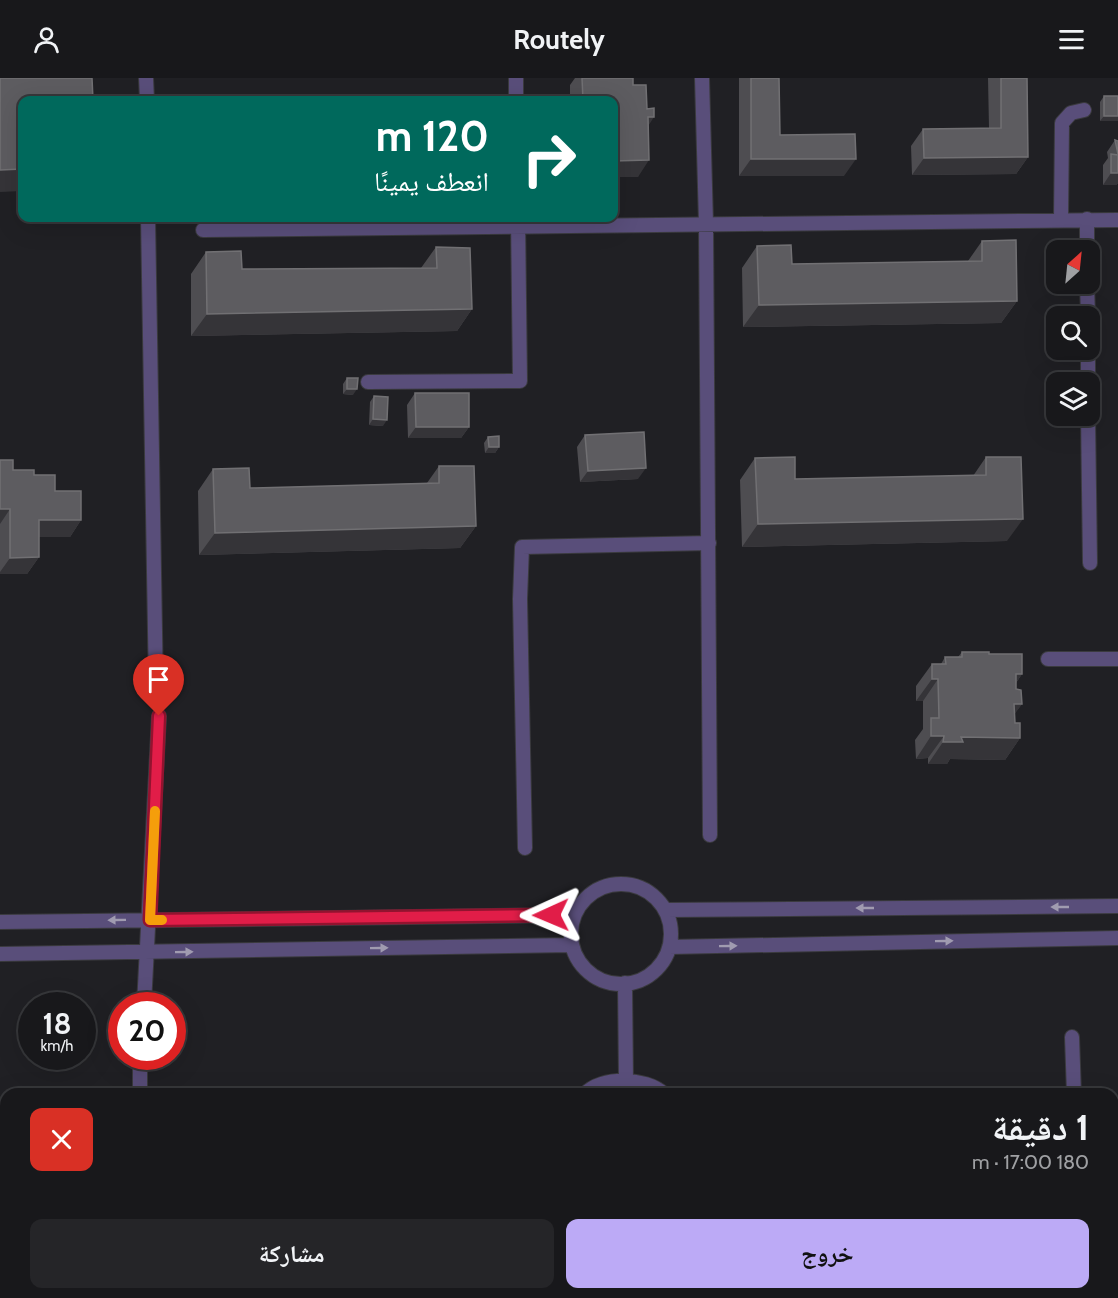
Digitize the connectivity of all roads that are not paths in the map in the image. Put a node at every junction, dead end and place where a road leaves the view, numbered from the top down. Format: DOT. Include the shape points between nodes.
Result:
graph roads {
  1 [pos="146,78"];
  2 [pos="516,78"];
  3 [pos="702,78"];
  4 [pos="147,96"];
  5 [pos="516,96"];
  6 [pos="1084,110"];
  7 [pos="1061,219"];
  8 [pos="1087,219"];
  9 [pos="1118,220"];
  10 [pos="148,222"];
  11 [pos="518,222"];
  12 [pos="706,223"];
  13 [pos="203,230"];
  14 [pos="1087,240"];
  15 [pos="368,382"];
  16 [pos="1088,426"];
  17 [pos="709,543"];
  18 [pos="1090,563"];
  19 [pos="1048,659"];
  20 [pos="1118,659"];
  21 [pos="156,690"];
  22 [pos="159,716"];
  23 [pos="710,835"];
  24 [pos="525,848"];
  25 [pos="1118,906"];
  26 [pos="665,910"];
  27 [pos="574,915"];
  28 [pos="150,920"];
  29 [pos="0,922"];
  30 [pos="1118,938"];
  31 [pos="572,945"];
  32 [pos="669,947"];
  33 [pos="149,952"];
  34 [pos="0,954"];
  35 [pos="626,984"];
  36 [pos="145,992"];
  37 [pos="1072,1037"];
  38 [pos="140,1070"];
  39 [pos="626,1082"];
  40 [pos="140,1088"];
  41 [pos="592,1088"];
  42 [pos="653,1088"];
  43 [pos="1074,1088"];
  1 -- 4 [label="lane"];
  2 -- 5 [label="lane"];
  3 -- 12 [label="lane"];
  6 -- 7 [label="lane" via="1071,113 1062,123"];
  7 -- 8 [label="lane"];
  7 -- 12 [label="lane"];
  8 -- 9 [label="lane"];
  8 -- 14 [label="lane"];
  10 -- 21 [label="lane"];
  11 -- 12 [label="lane"];
  11 -- 13 [label="lane"];
  11 -- 15 [label="lane" via="520,381"];
  12 -- 17 [label="lane"];
  16 -- 18 [label="lane"];
  17 -- 23 [label="lane"];
  17 -- 24 [label="lane" via="522,547"];
  19 -- 20 [label="lane"];
  22 -- 28 [label="lane"];
  25 -- 26 [label="lane, one-way"];
  26 -- 27 [label="lane" via="648,892 618,884 589,895"];
  26 -- 32 [label="lane" via="671,934"];
  27 -- 28 [label="lane"];
  27 -- 31 [label="lane"];
  28 -- 29 [label="lane, one-way"];
  28 -- 33 [label="lane"];
  32 -- 30 [label="lane, one-way"];
  33 -- 31 [label="lane, one-way"];
  31 -- 35 [label="lane" via="592,974"];
  32 -- 35 [label="lane" via="657,968"];
  33 -- 34 [label="lane"];
  33 -- 36 [label="lane"];
  35 -- 39 [label="lane"];
  37 -- 43 [label="lane"];
  38 -- 40 [label="lane"];
  39 -- 41 [label="lane" via="598,1083"];
  39 -- 42 [label="lane"];
}
